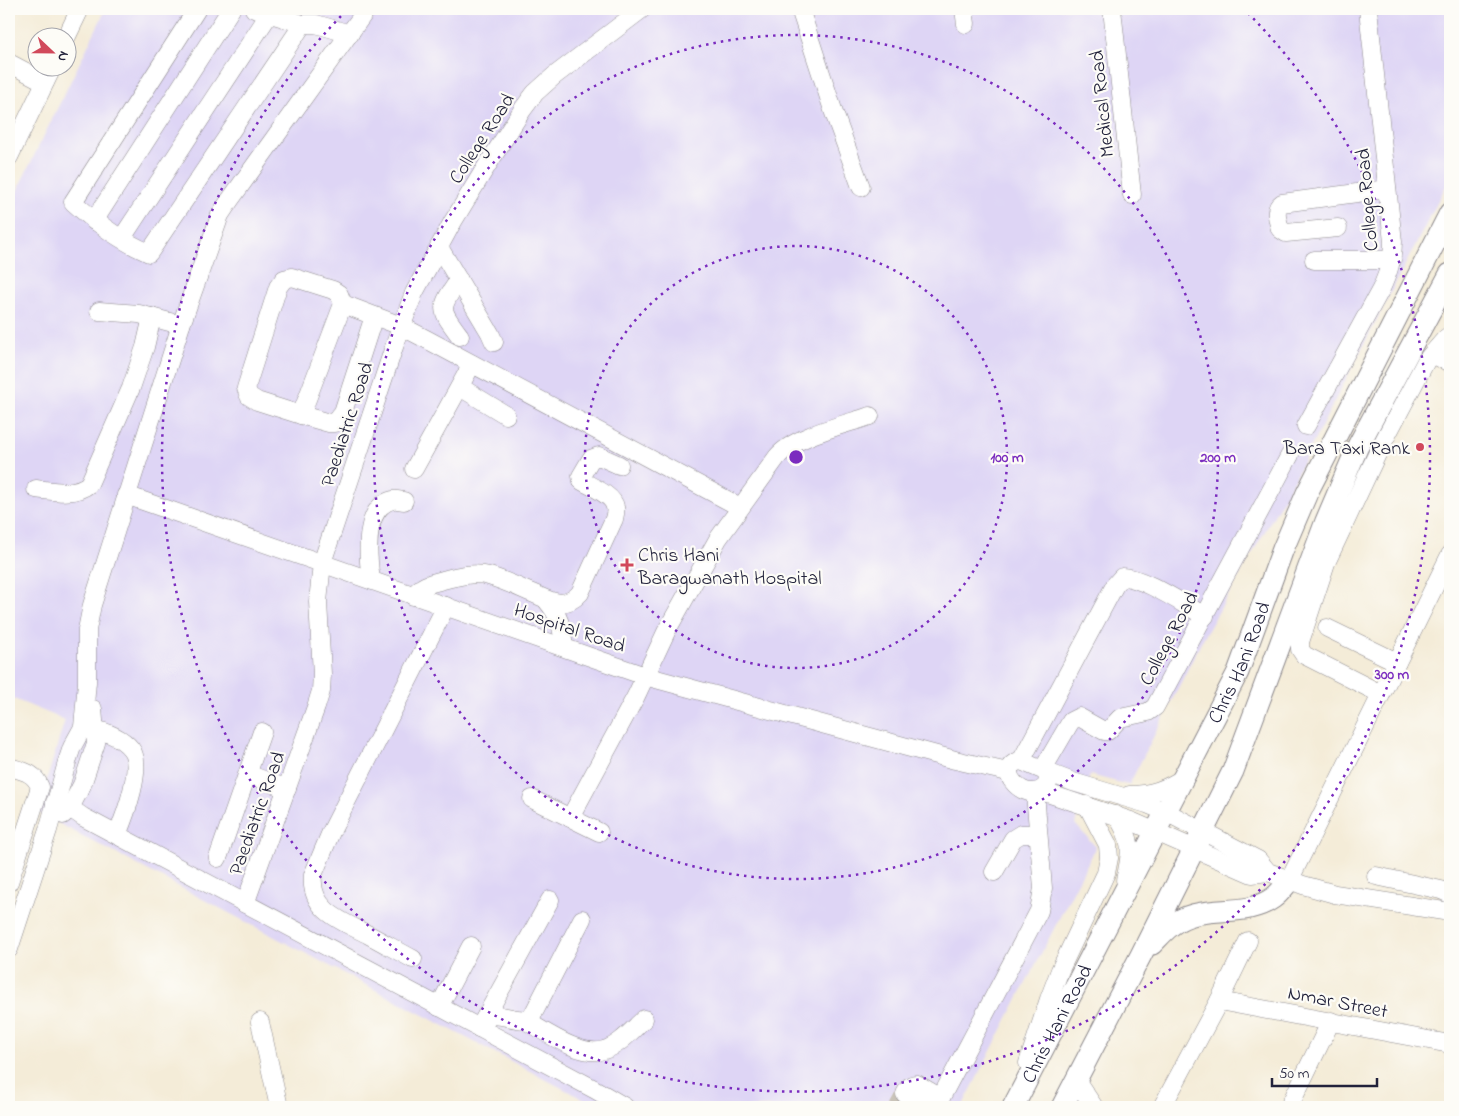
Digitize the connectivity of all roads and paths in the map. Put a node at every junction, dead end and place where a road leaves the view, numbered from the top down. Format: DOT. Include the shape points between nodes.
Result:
graph roads {
  1 [pos="80,9"];
  2 [pos="198,9"];
  3 [pos="231,9"];
  4 [pos="367,9"];
  5 [pos="642,9"];
  6 [pos="800,9"];
  7 [pos="1112,9"];
  8 [pos="1368,9"];
  9 [pos="262,11"];
  10 [pos="302,24"];
  11 [pos="71,28"];
  12 [pos="350,34"];
  13 [pos="9,63"];
  14 [pos="28,69"];
  15 [pos="47,78"];
  16 [pos="9,154"];
  17 [pos="861,187"];
  18 [pos="1387,190"];
  19 [pos="1132,195"];
  20 [pos="94,221"];
  21 [pos="1338,228"];
  22 [pos="1448,228"];
  23 [pos="122,238"];
  24 [pos="439,247"];
  25 [pos="1314,260"];
  26 [pos="1392,260"];
  27 [pos="1450,274"];
  28 [pos="459,280"];
  29 [pos="343,304"];
  30 [pos="99,311"];
  31 [pos="374,316"];
  32 [pos="152,317"];
  33 [pos="181,325"];
  34 [pos="401,326"];
  35 [pos="1450,335"];
  36 [pos="460,336"];
  37 [pos="494,342"];
  38 [pos="1432,354"];
  39 [pos="139,363"];
  40 [pos="1450,363"];
  41 [pos="472,364"];
  42 [pos="166,373"];
  43 [pos="460,387"];
  44 [pos="301,415"];
  45 [pos="506,415"];
  46 [pos="870,416"];
  47 [pos="1306,426"];
  48 [pos="1290,455"];
  49 [pos="619,465"];
  50 [pos="414,469"];
  51 [pos="36,489"];
  52 [pos="126,495"];
  53 [pos="404,501"];
  54 [pos="740,507"];
  55 [pos="1450,554"];
  56 [pos="322,563"];
  57 [pos="371,580"];
  58 [pos="413,596"];
  59 [pos="547,601"];
  60 [pos="446,606"];
  61 [pos="1205,616"];
  62 [pos="1327,628"];
  63 [pos="563,647"];
  64 [pos="1397,662"];
  65 [pos="645,676"];
  66 [pos="1381,694"];
  67 [pos="89,728"];
  68 [pos="262,732"];
  69 [pos="9,767"];
  70 [pos="1015,767"];
  71 [pos="1045,771"];
  72 [pos="248,774"];
  73 [pos="1185,777"];
  74 [pos="287,789"];
  75 [pos="1038,792"];
  76 [pos="1116,795"];
  77 [pos="532,799"];
  78 [pos="63,805"];
  79 [pos="1087,805"];
  80 [pos="1166,812"];
  81 [pos="1116,815"];
  82 [pos="570,818"];
  83 [pos="1156,831"];
  84 [pos="599,832"];
  85 [pos="1038,834"];
  86 [pos="117,835"];
  87 [pos="1199,840"];
  88 [pos="218,858"];
  89 [pos="994,872"];
  90 [pos="1376,876"];
  91 [pos="1289,881"];
  92 [pos="9,882"];
  93 [pos="1450,894"];
  94 [pos="550,900"];
  95 [pos="1119,902"];
  96 [pos="245,904"];
  97 [pos="1450,912"];
  98 [pos="582,920"];
  99 [pos="1248,941"];
  100 [pos="471,946"];
  101 [pos="9,949"];
  102 [pos="1141,955"];
  103 [pos="413,959"];
  104 [pos="1219,1001"];
  105 [pos="439,1007"];
  106 [pos="644,1019"];
  107 [pos="526,1020"];
  108 [pos="1330,1021"];
  109 [pos="260,1022"];
  110 [pos="482,1022"];
  111 [pos="1450,1044"];
  112 [pos="1076,1080"];
  113 [pos="934,1098"];
  114 [pos="911,1101"];
  115 [pos="279,1107"];
  116 [pos="625,1107"];
  117 [pos="1014,1107"];
  118 [pos="1062,1107"];
  119 [pos="1094,1107"];
  120 [pos="1162,1107"];
  121 [pos="1289,1107"];
  1 -- 11 [label="street"];
  2 -- 20 [label="street" via="73,202"];
  3 -- 20 [label="street"];
  4 -- 12 [label="street"];
  5 -- 24 [label="street, College Road" via="535,93"];
  6 -- 17 [label="street"];
  7 -- 19 [label="street, Medical Road"];
  8 -- 18 [label="street, College Road"];
  9 -- 10 [label="street"];
  9 -- 23 [label="street"];
  10 -- 12 [label="street" via="316,24"];
  10 -- 23 [label="street" via="149,253"];
  12 -- 33 [label="street" via="220,215"];
  13 -- 14 [label="street"];
  15 -- 16 [label="street"];
  18 -- 21 [label="street" via="1282,203 1278,207 1280,229 1286,233"];
  18 -- 26 [label="street, College Road"];
  20 -- 23 [label="street"];
  22 -- 73 [label="main road, Chris Hani Road" via="1444,248 1392,327 1307,493 1238,672"];
  24 -- 28 [label="street"];
  24 -- 34 [label="street, College Road" via="414,293"];
  25 -- 26 [label="street"];
  26 -- 47 [label="street, College Road" via="1381,289"];
  27 -- 87 [label="main road, Chris Hani Road" via="1347,470 1234,771"];
  28 -- 36 [label="street" via="444,308 445,316"];
  28 -- 37 [label="street"];
  29 -- 31 [label="street"];
  29 -- 44 [label="street"];
  29 -- 44 [label="street" via="333,290 292,277 284,279 278,287 246,388 249,396 258,401"];
  30 -- 32 [label="street"];
  31 -- 34 [label="street"];
  31 -- 44 [label="street" via="339,418 329,424"];
  32 -- 33 [label="street"];
  32 -- 39 [label="street"];
  33 -- 42 [label="street"];
  34 -- 41 [label="street"];
  34 -- 56 [label="street, Paediatric Road"];
  35 -- 38 [label="street"];
  38 -- 40 [label="street"];
  38 -- 66 [label="street" via="1379,450 1342,527 1326,563 1300,642 1304,655"];
  39 -- 42 [label="street"];
  39 -- 51 [label="street" via="89,484 74,492"];
  41 -- 43 [label="street"];
  41 -- 54 [label="street"];
  42 -- 52 [label="street"];
  43 -- 45 [label="street"];
  43 -- 50 [label="street"];
  46 -- 54 [label="street" via="782,450"];
  48 -- 61 [label="street, College Road"];
  49 -- 59 [label="street" via="599,456 591,459 581,476 582,481 613,501 616,507 614,519 580,593 570,601"];
  52 -- 56 [label="street, Hospital Road"];
  52 -- 67 [label="street" via="87,630 87,682 92,701"];
  53 -- 57 [label="street" via="393,500 385,504 371,524 368,539"];
  54 -- 65 [label="street" via="709,555"];
  55 -- 64 [label="street"];
  56 -- 57 [label="street, Hospital Road"];
  56 -- 74 [label="street, Paediatric Road" via="318,602 322,660 320,691"];
  57 -- 58 [label="street, Hospital Road"];
  58 -- 59 [label="street" via="428,584 479,575 500,580"];
  58 -- 60 [label="street, Hospital Road"];
  59 -- 63 [label="street" via="560,622"];
  60 -- 63 [label="street, Hospital Road"];
  60 -- 103 [label="street" via="331,832 312,882 322,906 334,918"];
  61 -- 70 [label="street" via="1159,590 1122,577 1110,593"];
  61 -- 71 [label="street, College Road" via="1153,709 1120,718 1108,731 1076,717"];
  62 -- 64 [label="street"];
  63 -- 65 [label="street, Hospital Road"];
  64 -- 66 [label="street"];
  65 -- 70 [label="street, Hospital Road" via="956,760"];
  65 -- 82 [label="street"];
  66 -- 91 [label="street"];
  67 -- 78 [label="street" via="72,747"];
  67 -- 86 [label="street" via="124,742 136,759 134,778"];
  68 -- 72 [label="street"];
  69 -- 92 [label="street" via="36,778 40,787"];
  70 -- 71 [label="street, Hospital Road"];
  70 -- 75 [label="street" via="1010,779 1016,785"];
  71 -- 75 [label="street" via="1048,783"];
  71 -- 76 [label="street, Hospital Road"];
  72 -- 74 [label="street"];
  72 -- 88 [label="street"];
  73 -- 76 [label="street" via="1156,792"];
  73 -- 80 [label="main road, Chris Hani Road"];
  74 -- 96 [label="street, Paediatric Road"];
  75 -- 79 [label="street"];
  75 -- 85 [label="street"];
  76 -- 80 [label="street, Hospital Road"];
  77 -- 82 [label="street"];
  78 -- 86 [label="street"];
  78 -- 101 [label="street" via="48,830"];
  79 -- 81 [label="street"];
  79 -- 117 [label="street" via="1108,845 1106,873 1052,992"];
  80 -- 83 [label="main road, Chris Hani Road"];
  80 -- 87 [label="street, Hospital Road"];
  81 -- 83 [label="street"];
  81 -- 95 [label="street" via="1127,833 1131,853"];
  82 -- 84 [label="street"];
  83 -- 87 [label="street"];
  83 -- 95 [label="main road, Chris Hani Road"];
  85 -- 89 [label="street" via="1021,834 1013,839"];
  85 -- 113 [label="street" via="1043,888 1039,911"];
  86 -- 96 [label="street"];
  87 -- 91 [label="street" via="1258,860 1268,872"];
  87 -- 102 [label="main road, Chris Hani Road"];
  90 -- 93 [label="street"];
  91 -- 97 [label="street" via="1334,894"];
  91 -- 102 [label="main road" via="1274,898 1260,905 1196,914 1179,920"];
  94 -- 110 [label="street"];
  95 -- 117 [label="main road, Chris Hani Road"];
  96 -- 105 [label="street"];
  98 -- 107 [label="street" via="536,1011"];
  99 -- 104 [label="street"];
  100 -- 105 [label="street"];
  102 -- 112 [label="main road, Chris Hani Road"];
  104 -- 108 [label="street, Nmar Street"];
  104 -- 120 [label="street"];
  105 -- 110 [label="street"];
  106 -- 107 [label="street" via="604,1050 571,1046"];
  107 -- 110 [label="street" via="501,1015"];
  108 -- 111 [label="street, Nmar Street"];
  108 -- 121 [label="street"];
  109 -- 115 [label="street"];
  110 -- 116 [label="street"];
  112 -- 118 [label="main road, Chris Hani Road"];
  112 -- 119 [label="street"];
  113 -- 114 [label="street"];
}
